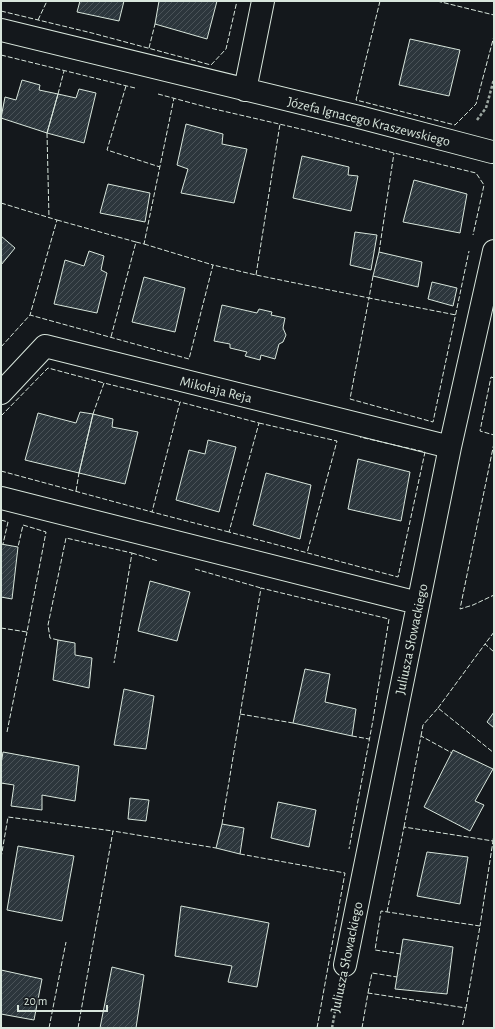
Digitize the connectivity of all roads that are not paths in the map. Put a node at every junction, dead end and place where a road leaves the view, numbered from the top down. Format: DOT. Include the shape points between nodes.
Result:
graph roads {
  1 [pos="263,1"];
  2 [pos="1,30"];
  3 [pos="245,90"];
  4 [pos="493,151"];
  5 [pos="494,251"];
  6 [pos="1,393"];
  7 [pos="450,447"];
  8 [pos="1,498"];
  9 [pos="418,602"];
  10 [pos="344,965"];
  1 -- 3 [label="street"];
  2 -- 3 [label="street, Józefa Ignacego Kraszewskiego"];
  3 -- 4 [label="street, Józefa Ignacego Kraszewskiego"];
  5 -- 7 [label="street, Juliusza Słowackiego"];
  6 -- 7 [label="street, Mikołaja Reja" via="45,346"];
  7 -- 9 [label="street, Juliusza Słowackiego"];
  8 -- 9 [label="street"];
  9 -- 10 [label="street, Juliusza Słowackiego"];
}
